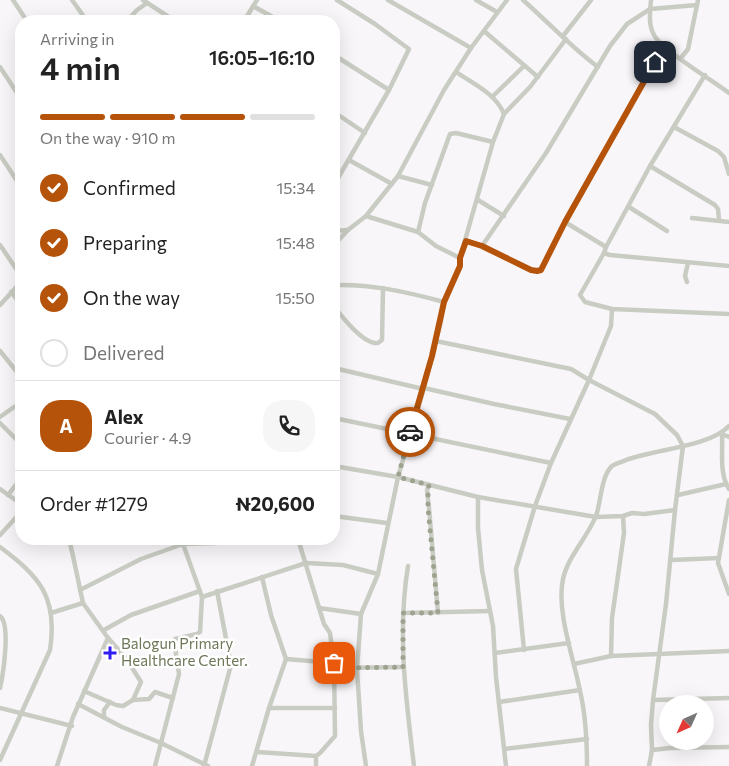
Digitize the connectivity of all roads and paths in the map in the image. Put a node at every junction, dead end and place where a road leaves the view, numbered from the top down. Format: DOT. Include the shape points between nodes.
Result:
graph roads {
  1 [pos="13,0"];
  2 [pos="72,0"];
  3 [pos="257,0"];
  4 [pos="337,0"];
  5 [pos="388,0"];
  6 [pos="476,0"];
  7 [pos="507,0"];
  8 [pos="523,0"];
  9 [pos="591,0"];
  10 [pos="651,0"];
  11 [pos="145,1"];
  12 [pos="697,3"];
  13 [pos="253,6"];
  14 [pos="650,9"];
  15 [pos="497,12"];
  16 [pos="23,15"];
  17 [pos="82,15"];
  18 [pos="132,15"];
  19 [pos="166,15"];
  20 [pos="248,15"];
  21 [pos="269,15"];
  22 [pos="484,31"];
  23 [pos="564,37"];
  24 [pos="664,46"];
  25 [pos="471,48"];
  26 [pos="681,58"];
  27 [pos="340,59"];
  28 [pos="524,66"];
  29 [pos="0,67"];
  30 [pos="598,67"];
  31 [pos="456,72"];
  32 [pos="706,75"];
  33 [pos="538,77"];
  34 [pos="15,90"];
  35 [pos="389,90"];
  36 [pos="729,93"];
  37 [pos="492,97"];
  38 [pos="504,114"];
  39 [pos="340,116"];
  40 [pos="674,127"];
  41 [pos="365,133"];
  42 [pos="493,142"];
  43 [pos="0,155"];
  44 [pos="349,160"];
  45 [pos="650,166"];
  46 [pos="340,174"];
  47 [pos="729,174"];
  48 [pos="398,176"];
  49 [pos="15,178"];
  50 [pos="392,184"];
  51 [pos="432,185"];
  52 [pos="478,200"];
  53 [pos="629,207"];
  54 [pos="366,216"];
  55 [pos="504,216"];
  56 [pos="692,218"];
  57 [pos="719,220"];
  58 [pos="565,222"];
  59 [pos="729,222"];
  60 [pos="348,230"];
  61 [pos="340,231"];
  62 [pos="667,231"];
  63 [pos="418,232"];
  64 [pos="340,239"];
  65 [pos="466,241"];
  66 [pos="0,245"];
  67 [pos="482,246"];
  68 [pos="606,247"];
  69 [pos="604,253"];
  70 [pos="460,258"];
  71 [pos="688,263"];
  72 [pos="729,266"];
  73 [pos="15,267"];
  74 [pos="687,282"];
  75 [pos="340,285"];
  76 [pos="15,288"];
  77 [pos="383,288"];
  78 [pos="11,292"];
  79 [pos="15,297"];
  80 [pos="444,302"];
  81 [pos="0,304"];
  82 [pos="612,309"];
  83 [pos="340,313"];
  84 [pos="729,314"];
  85 [pos="436,341"];
  86 [pos="0,351"];
  87 [pos="340,369"];
  88 [pos="15,370"];
  89 [pos="589,380"];
  90 [pos="424,388"];
  91 [pos="15,407"];
  92 [pos="0,418"];
  93 [pos="340,419"];
  94 [pos="570,419"];
  95 [pos="0,423"];
  96 [pos="729,426"];
  97 [pos="410,433"];
  98 [pos="722,434"];
  99 [pos="729,437"];
  100 [pos="15,438"];
  101 [pos="683,446"];
  102 [pos="551,463"];
  103 [pos="340,467"];
  104 [pos="398,477"];
  105 [pos="726,484"];
  106 [pos="429,485"];
  107 [pos="15,486"];
  108 [pos="0,489"];
  109 [pos="729,489"];
  110 [pos="8,495"];
  111 [pos="678,495"];
  112 [pos="478,497"];
  113 [pos="15,500"];
  114 [pos="729,500"];
  115 [pos="535,506"];
  116 [pos="675,510"];
  117 [pos="596,516"];
  118 [pos="623,516"];
  119 [pos="340,517"];
  120 [pos="15,519"];
  121 [pos="387,523"];
  122 [pos="0,535"];
  123 [pos="722,539"];
  124 [pos="729,541"];
  125 [pos="70,545"];
  126 [pos="173,545"];
  127 [pos="183,545"];
  128 [pos="300,545"];
  129 [pos="0,547"];
  130 [pos="718,558"];
  131 [pos="671,560"];
  132 [pos="306,563"];
  133 [pos="408,566"];
  134 [pos="378,574"];
  135 [pos="262,577"];
  136 [pos="80,590"];
  137 [pos="200,591"];
  138 [pos="729,591"];
  139 [pos="217,592"];
  140 [pos="202,597"];
  141 [pos="83,603"];
  142 [pos="319,608"];
  143 [pos="490,611"];
  144 [pos="51,613"];
  145 [pos="403,613"];
  146 [pos="438,613"];
  147 [pos="361,614"];
  148 [pos="0,616"];
  149 [pos="104,630"];
  150 [pos="108,638"];
  151 [pos="569,643"];
  152 [pos="3,650"];
  153 [pos="524,650"];
  154 [pos="729,651"];
  155 [pos="495,653"];
  156 [pos="659,654"];
  157 [pos="611,656"];
  158 [pos="286,659"];
  159 [pos="334,663"];
  160 [pos="574,664"];
  161 [pos="403,667"];
  162 [pos="357,669"];
  163 [pos="0,688"];
  164 [pos="580,690"];
  165 [pos="84,691"];
  166 [pos="173,698"];
  167 [pos="729,698"];
  168 [pos="133,700"];
  169 [pos="653,700"];
  170 [pos="110,702"];
  171 [pos="499,702"];
  172 [pos="78,704"];
  173 [pos="0,708"];
  174 [pos="269,708"];
  175 [pos="334,708"];
  176 [pos="23,713"];
  177 [pos="104,717"];
  178 [pos="72,726"];
  179 [pos="587,739"];
  180 [pos="161,743"];
  181 [pos="729,746"];
  182 [pos="504,749"];
  183 [pos="652,750"];
  184 [pos="257,752"];
  185 [pos="316,756"];
  186 [pos="0,760"];
  187 [pos="57,766"];
  188 [pos="155,766"];
  189 [pos="206,766"];
  190 [pos="252,766"];
  191 [pos="316,766"];
  192 [pos="366,766"];
  193 [pos="414,766"];
  194 [pos="506,766"];
  195 [pos="587,766"];
  196 [pos="648,766"];
  1 -- 16 [label="street"];
  2 -- 17 [label="street"];
  3 -- 13 [label="street"];
  4 -- 35 [label="street" via="408,47 409,51"];
  5 -- 25 [label="street"];
  6 -- 15 [label="street"];
  7 -- 15 [label="street"];
  8 -- 23 [label="street"];
  9 -- 23 [label="street"];
  10 -- 14 [label="street"];
  11 -- 18 [label="street"];
  11 -- 19 [label="street"];
  12 -- 14 [label="street"];
  12 -- 26 [label="street" via="688,49"];
  13 -- 20 [label="street"];
  13 -- 21 [label="street"];
  14 -- 24 [label="street" via="650,25"];
  14 -- 30 [label="street" via="627,24"];
  15 -- 22 [label="street"];
  22 -- 25 [label="street"];
  22 -- 28 [label="street"];
  23 -- 30 [label="street"];
  23 -- 33 [label="street"];
  24 -- 26 [label="street"];
  24 -- 58 [label="street"];
  25 -- 31 [label="street"];
  26 -- 32 [label="street"];
  27 -- 35 [label="street"];
  28 -- 33 [label="street"];
  28 -- 37 [label="street"];
  29 -- 34 [label="street"];
  30 -- 55 [label="street"];
  31 -- 37 [label="street"];
  31 -- 48 [label="street"];
  32 -- 36 [label="street"];
  32 -- 40 [label="street"];
  33 -- 38 [label="street"];
  35 -- 41 [label="street"];
  37 -- 38 [label="street"];
  38 -- 42 [label="street"];
  39 -- 41 [label="street"];
  40 -- 45 [label="street"];
  40 -- 47 [label="street" via="718,151 724,157"];
  41 -- 44 [label="street"];
  42 -- 51 [label="street" via="450,134"];
  42 -- 52 [label="street"];
  43 -- 49 [label="street"];
  44 -- 46 [label="street"];
  44 -- 50 [label="street"];
  45 -- 53 [label="street"];
  45 -- 57 [label="street" via="715,205"];
  48 -- 50 [label="street"];
  48 -- 51 [label="street"];
  50 -- 54 [label="street"];
  51 -- 63 [label="street"];
  52 -- 55 [label="street"];
  52 -- 65 [label="street"];
  53 -- 62 [label="street"];
  53 -- 68 [label="street"];
  54 -- 60 [label="street"];
  54 -- 63 [label="street"];
  55 -- 67 [label="street"];
  56 -- 57 [label="street"];
  57 -- 59 [label="street"];
  58 -- 67 [label="street" via="541,270"];
  58 -- 68 [label="street"];
  60 -- 61 [label="street"];
  60 -- 64 [label="street"];
  63 -- 70 [label="street"];
  65 -- 67 [label="street"];
  65 -- 70 [label="street"];
  66 -- 73 [label="street"];
  68 -- 69 [label="street"];
  69 -- 71 [label="street"];
  69 -- 82 [label="street" via="580,296 584,302"];
  70 -- 80 [label="street" via="460,266"];
  71 -- 72 [label="street"];
  71 -- 74 [label="street"];
  75 -- 77 [label="street"];
  76 -- 78 [label="street"];
  77 -- 80 [label="street"];
  77 -- 83 [label="street" via="382,340 378,343 366,339"];
  78 -- 79 [label="street"];
  78 -- 81 [label="street"];
  80 -- 85 [label="street"];
  82 -- 84 [label="street"];
  82 -- 89 [label="street" via="611,326"];
  85 -- 89 [label="street" via="571,369"];
  85 -- 90 [label="street"];
  86 -- 88 [label="street"];
  87 -- 90 [label="street"];
  89 -- 94 [label="street"];
  89 -- 101 [label="street" via="655,414 677,435"];
  90 -- 94 [label="street"];
  90 -- 97 [label="street"];
  91 -- 92 [label="street"];
  93 -- 97 [label="street"];
  94 -- 102 [label="street"];
  95 -- 100 [label="street"];
  96 -- 98 [label="street"];
  97 -- 102 [label="street"];
  97 -- 104 [label="street"];
  98 -- 99 [label="street"];
  98 -- 101 [label="street"];
  98 -- 105 [label="street"];
  101 -- 111 [label="street"];
  101 -- 117 [label="street" via="640,455 613,465 603,485"];
  102 -- 115 [label="street"];
  103 -- 104 [label="street"];
  104 -- 106 [label="street"];
  104 -- 121 [label="street"];
  105 -- 109 [label="street"];
  105 -- 111 [label="street"];
  106 -- 112 [label="street"];
  106 -- 146 [label="street" via="428,508"];
  107 -- 110 [label="street"];
  108 -- 110 [label="street"];
  110 -- 113 [label="street"];
  111 -- 116 [label="street"];
  112 -- 115 [label="street"];
  112 -- 143 [label="street" via="482,570"];
  114 -- 123 [label="street"];
  115 -- 117 [label="street"];
  115 -- 153 [label="street" via="516,569"];
  116 -- 118 [label="street"];
  116 -- 131 [label="street"];
  117 -- 118 [label="street"];
  117 -- 151 [label="street" via="563,578 562,604"];
  118 -- 157 [label="street"];
  119 -- 121 [label="street"];
  120 -- 122 [label="street"];
  121 -- 134 [label="street"];
  123 -- 124 [label="street"];
  123 -- 130 [label="street"];
  125 -- 136 [label="street"];
  126 -- 136 [label="street"];
  127 -- 137 [label="street"];
  128 -- 132 [label="street"];
  129 -- 144 [label="street" via="35,576 46,593"];
  130 -- 131 [label="street"];
  130 -- 138 [label="street"];
  131 -- 156 [label="street"];
  132 -- 134 [label="street" via="343,565"];
  132 -- 135 [label="street"];
  132 -- 142 [label="street"];
  133 -- 145 [label="street"];
  134 -- 147 [label="street"];
  135 -- 139 [label="street"];
  135 -- 158 [label="street"];
  136 -- 141 [label="street"];
  137 -- 140 [label="street"];
  137 -- 149 [label="street" via="131,615"];
  139 -- 140 [label="street"];
  139 -- 189 [label="street" via="231,665"];
  140 -- 166 [label="street" via="200,632 175,638 174,641 179,674"];
  141 -- 144 [label="street"];
  141 -- 149 [label="street"];
  142 -- 147 [label="street"];
  142 -- 159 [label="street" via="330,633"];
  143 -- 146 [label="street"];
  143 -- 155 [label="street"];
  144 -- 176 [label="street" via="50,650"];
  145 -- 146 [label="street"];
  145 -- 161 [label="street"];
  147 -- 162 [label="street"];
  148 -- 152 [label="street" via="4,620"];
  149 -- 150 [label="street"];
  150 -- 165 [label="street"];
  150 -- 168 [label="street" via="141,682"];
  151 -- 153 [label="street"];
  151 -- 160 [label="street"];
  152 -- 163 [label="street" via="5,668"];
  153 -- 155 [label="street"];
  154 -- 156 [label="street"];
  155 -- 171 [label="street"];
  156 -- 157 [label="street"];
  156 -- 169 [label="street"];
  157 -- 160 [label="street"];
  158 -- 159 [label="street"];
  158 -- 174 [label="street"];
  159 -- 162 [label="street" via="338,668"];
  159 -- 175 [label="street"];
  160 -- 164 [label="street"];
  161 -- 162 [label="street"];
  161 -- 193 [label="street"];
  162 -- 192 [label="street"];
  164 -- 171 [label="street"];
  164 -- 179 [label="street"];
  165 -- 170 [label="street"];
  165 -- 172 [label="street"];
  166 -- 168 [label="street" via="154,692 149,700"];
  166 -- 180 [label="street"];
  167 -- 169 [label="street"];
  168 -- 170 [label="street" via="123,706"];
  169 -- 183 [label="street"];
  170 -- 177 [label="street" via="104,710"];
  171 -- 182 [label="street"];
  172 -- 177 [label="street"];
  172 -- 178 [label="street"];
  173 -- 176 [label="street"];
  174 -- 175 [label="street"];
  174 -- 184 [label="street"];
  175 -- 185 [label="street" via="334,736"];
  176 -- 178 [label="street"];
  176 -- 186 [label="street"];
  177 -- 180 [label="street"];
  178 -- 187 [label="street"];
  179 -- 182 [label="street"];
  179 -- 195 [label="street"];
  180 -- 188 [label="street"];
  180 -- 189 [label="street"];
  181 -- 183 [label="street"];
  182 -- 194 [label="street"];
  183 -- 196 [label="street"];
  184 -- 185 [label="street"];
  184 -- 190 [label="street"];
  185 -- 191 [label="street"];
}
